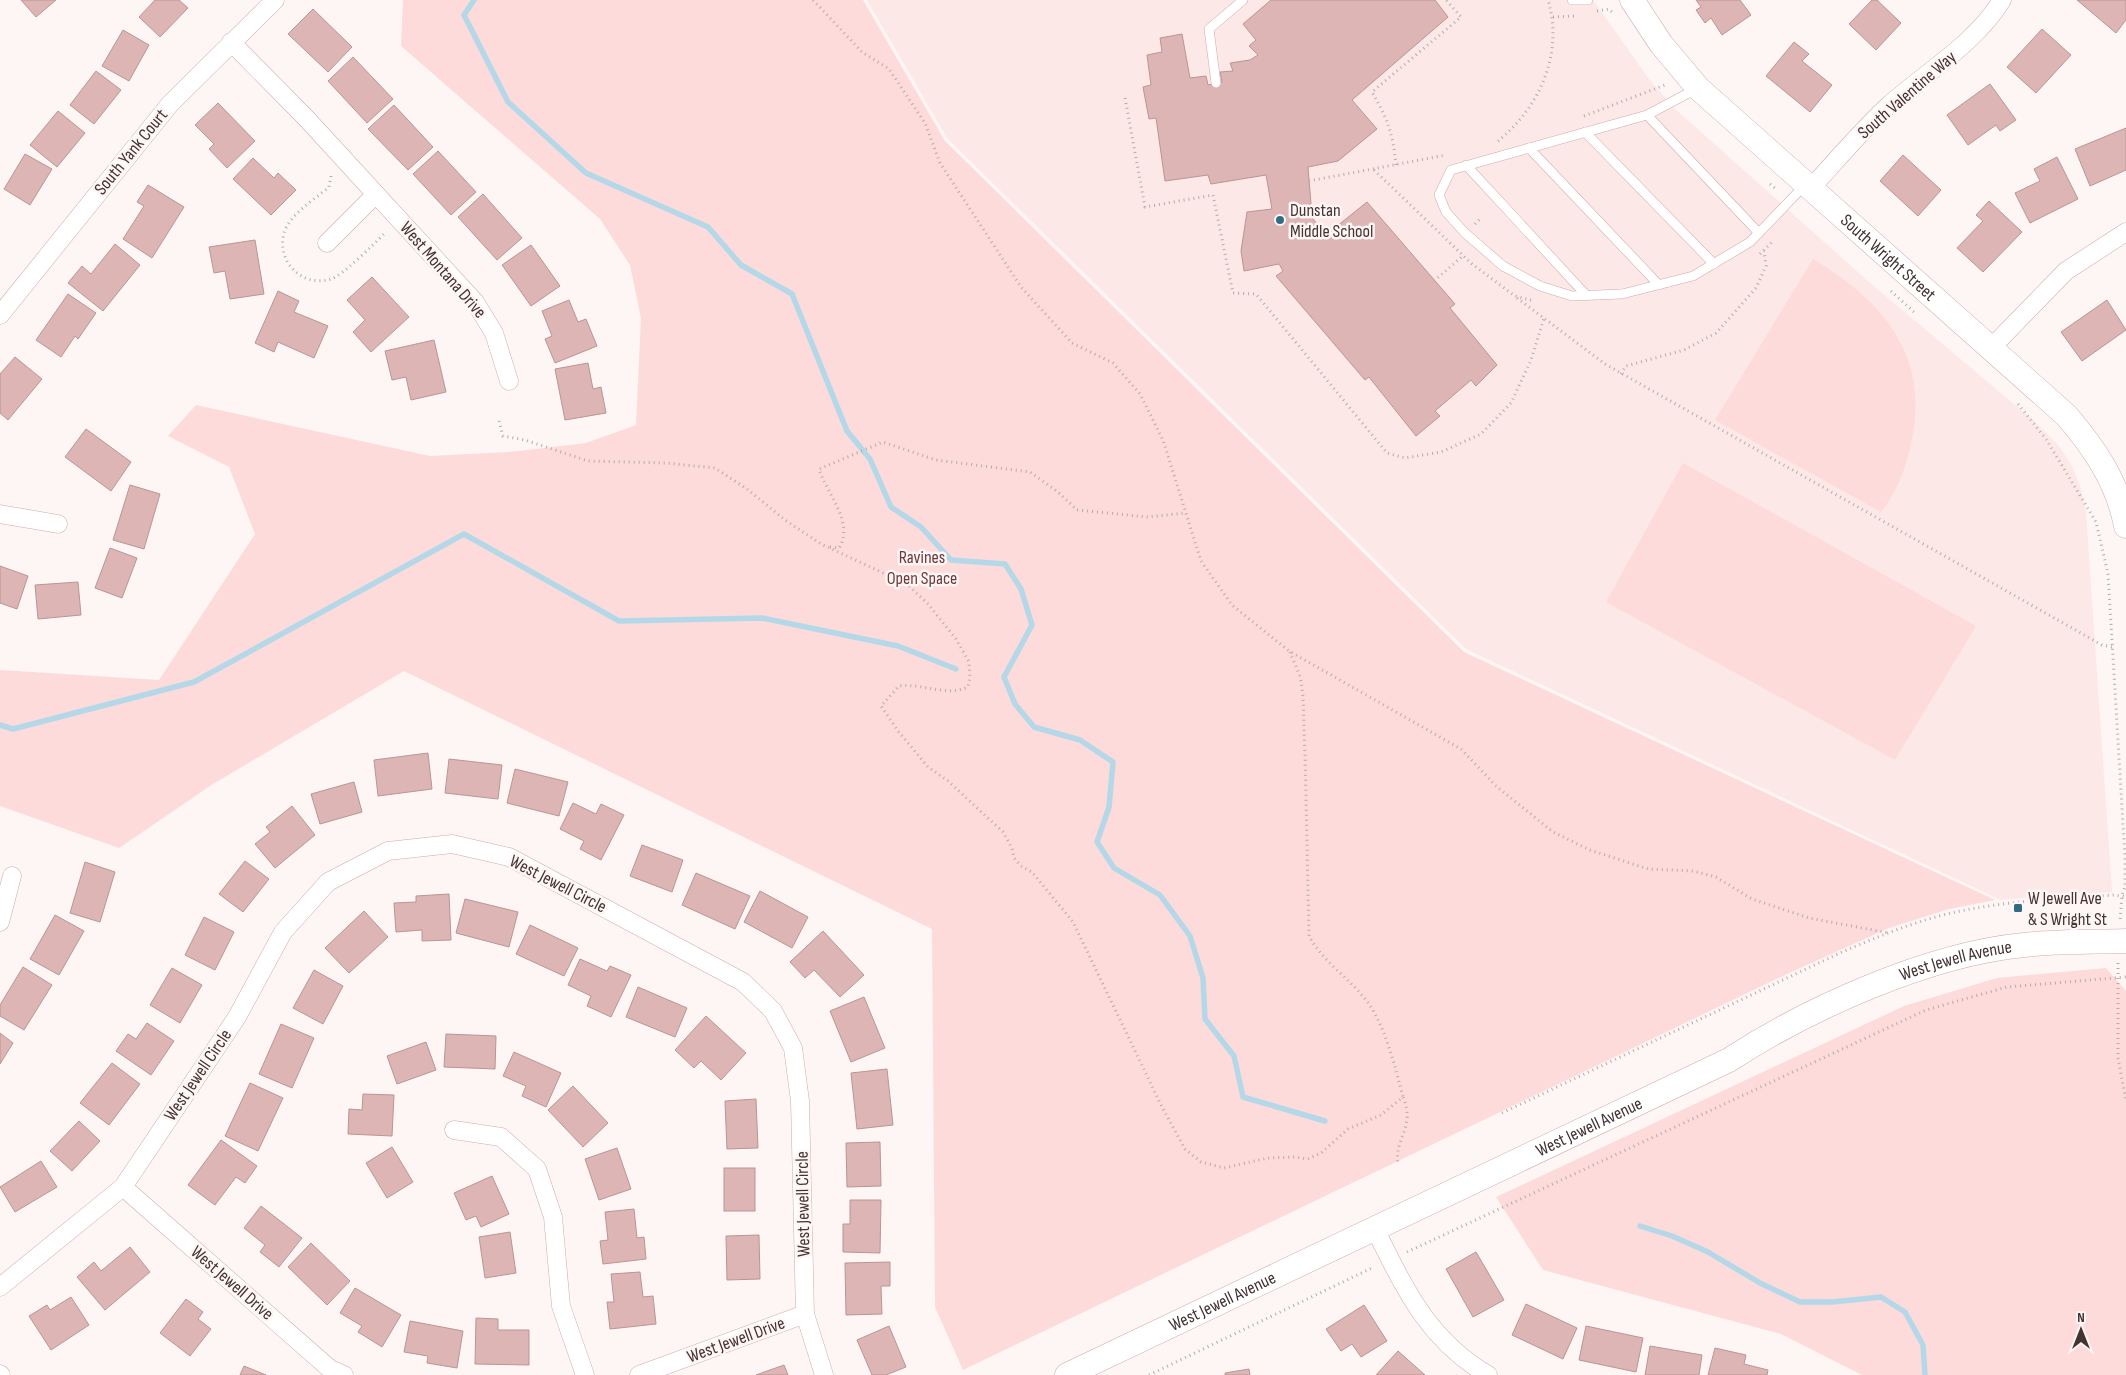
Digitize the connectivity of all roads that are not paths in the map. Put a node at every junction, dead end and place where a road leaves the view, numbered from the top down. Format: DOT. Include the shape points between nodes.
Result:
graph roads {
  1 [pos="275,0"];
  2 [pos="1243,0"];
  3 [pos="1572,0"];
  4 [pos="1588,0"];
  5 [pos="1632,0"];
  6 [pos="2002,0"];
  7 [pos="231,42"];
  8 [pos="1216,83"];
  9 [pos="1698,88"];
  10 [pos="1646,116"];
  11 [pos="1585,132"];
  12 [pos="1529,148"];
  13 [pos="1466,165"];
  14 [pos="1808,187"];
  15 [pos="376,194"];
  16 [pos="2126,232"];
  17 [pos="1759,233"];
  18 [pos="327,243"];
  19 [pos="1714,264"];
  20 [pos="1659,285"];
  21 [pos="1586,295"];
  22 [pos="0,315"];
  23 [pos="1990,349"];
  24 [pos="508,381"];
  25 [pos="0,514"];
  26 [pos="58,524"];
  27 [pos="2126,526"];
  28 [pos="12,876"];
  29 [pos="0,922"];
  30 [pos="2126,941"];
  31 [pos="454,1130"];
  32 [pos="122,1187"];
  33 [pos="1376,1229"];
  34 [pos="0,1287"];
  35 [pos="805,1314"];
  36 [pos="334,1373"];
  37 [pos="585,1375"];
  38 [pos="639,1375"];
  39 [pos="824,1375"];
  40 [pos="1067,1375"];
  41 [pos="1488,1375"];
  1 -- 7 [label="street, South Yank Court"];
  2 -- 8 [label="lane" via="1209,29"];
  3 -- 4 [label="lane"];
  5 -- 9 [label="main road, South Wright Street" via="1661,44"];
  6 -- 14 [label="street, South Valentine Way" via="1968,41 1888,107"];
  7 -- 15 [label="street, West Montana Drive"];
  7 -- 22 [label="street, South Yank Court" via="170,104"];
  9 -- 10 [label="lane"];
  9 -- 14 [label="main road, South Wright Street"];
  10 -- 11 [label="lane"];
  10 -- 17 [label="lane"];
  11 -- 12 [label="lane"];
  11 -- 19 [label="lane"];
  12 -- 13 [label="lane"];
  12 -- 20 [label="lane"];
  13 -- 21 [label="lane"];
  13 -- 21 [label="lane" via="1451,170 1439,195 1446,212 1464,233 1502,266 1540,286 1572,296"];
  14 -- 17 [label="lane"];
  14 -- 23 [label="main road, South Wright Street"];
  15 -- 18 [label="street"];
  15 -- 24 [label="street, West Montana Drive" via="475,302 494,333"];
  16 -- 23 [label="street" via="2066,271"];
  17 -- 19 [label="lane"];
  19 -- 20 [label="lane" via="1693,276"];
  20 -- 21 [label="lane" via="1622,294"];
  23 -- 27 [label="main road, South Wright Street" via="2067,416 2088,441 2116,492"];
  25 -- 26 [label="street"];
  28 -- 29 [label="street"];
  30 -- 33 [label="main road, West Jewell Avenue" via="2023,945 1918,968 1765,1036 1729,1060"];
  31 -- 37 [label="street" via="501,1136 537,1169 553,1218 561,1306"];
  32 -- 34 [label="street, West Jewell Circle"];
  32 -- 35 [label="street, West Jewell Circle" via="237,1017 283,932 328,882 388,851 452,844 509,857 743,982 773,1011 793,1048 800,1100"];
  32 -- 36 [label="street, West Jewell Drive"];
  33 -- 40 [label="main road, West Jewell Avenue"];
  33 -- 41 [label="street" via="1403,1285 1429,1325 1460,1356"];
  35 -- 38 [label="street, West Jewell Drive"];
  35 -- 39 [label="street, West Jewell Circle"];
}
